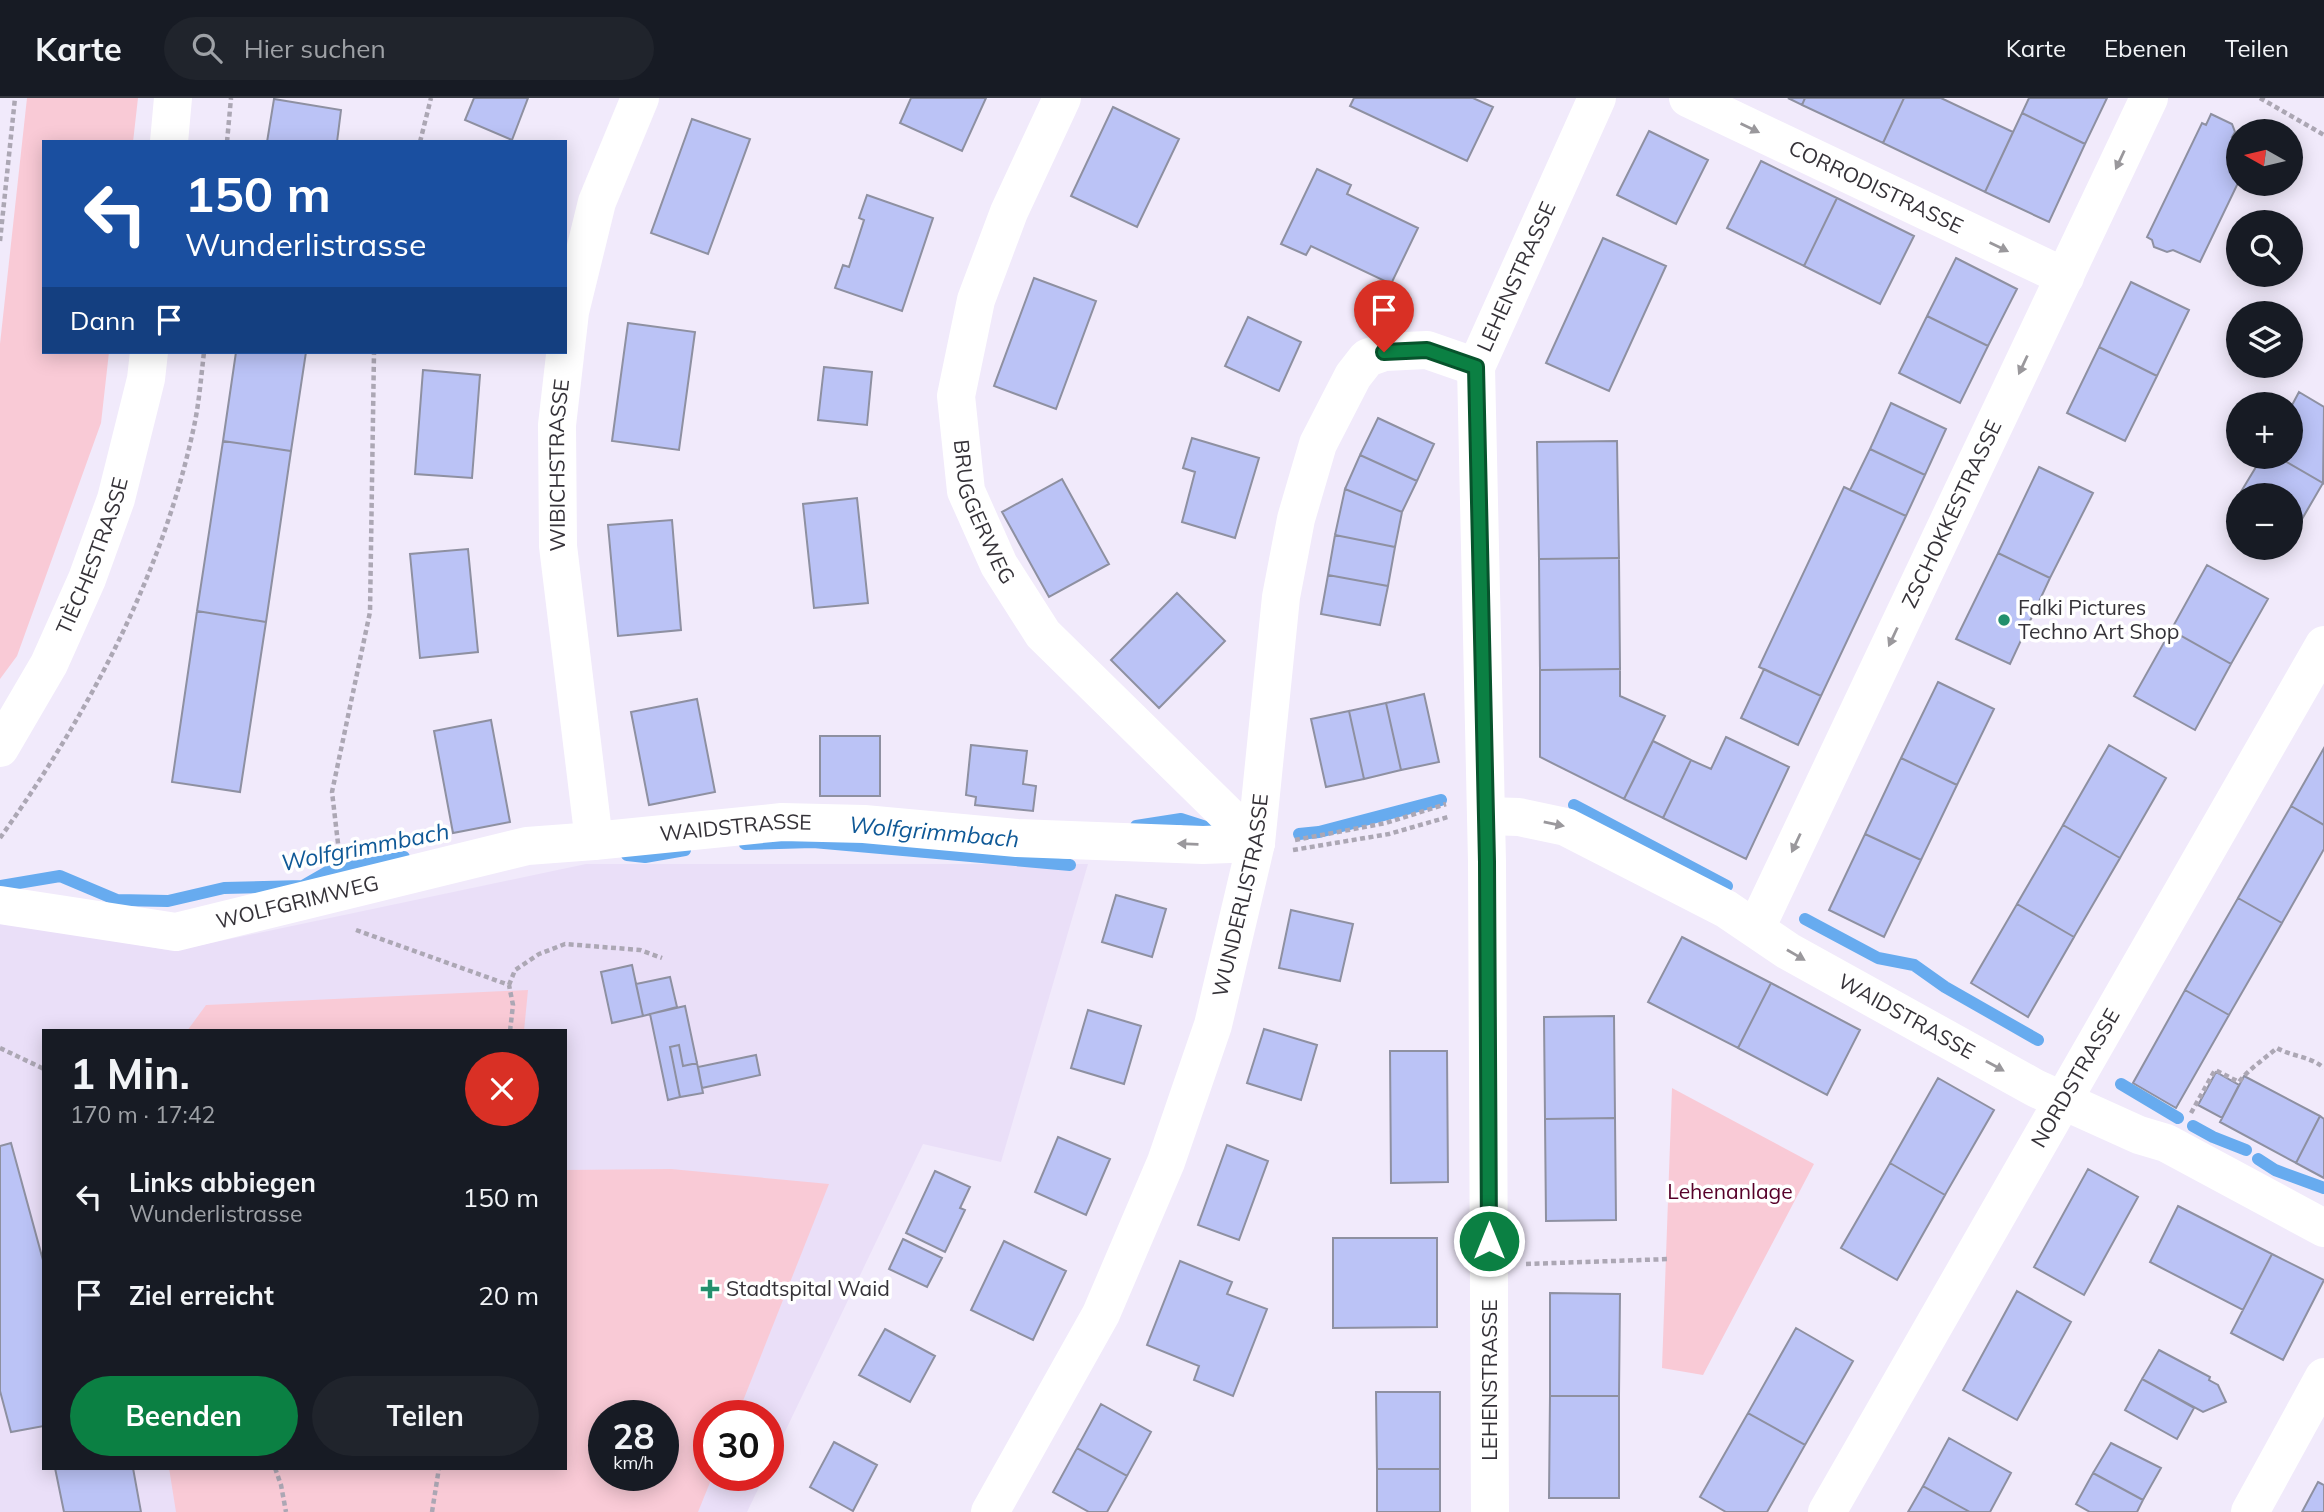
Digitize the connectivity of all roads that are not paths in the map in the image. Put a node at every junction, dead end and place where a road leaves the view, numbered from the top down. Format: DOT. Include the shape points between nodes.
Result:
graph roads {
  1 [pos="173,98"];
  2 [pos="640,98"];
  3 [pos="1062,98"];
  4 [pos="1597,98"];
  5 [pos="1688,98"];
  6 [pos="2149,98"];
  7 [pos="169,140"];
  8 [pos="2065,277"];
  9 [pos="567,338"];
  10 [pos="149,354"];
  11 [pos="565,354"];
  12 [pos="1476,367"];
  13 [pos="2324,645"];
  14 [pos="0,748"];
  15 [pos="1486,816"];
  16 [pos="594,841"];
  17 [pos="1277,845"];
  18 [pos="0,905"];
  19 [pos="1756,928"];
  20 [pos="2063,1101"];
  21 [pos="2324,1228"];
  22 [pos="2324,1377"];
  23 [pos="990,1512"];
  24 [pos="1490,1512"];
  25 [pos="1827,1512"];
  26 [pos="2250,1512"];
  1 -- 7 [label="street"];
  2 -- 9 [label="street, WIBICHSTRASSE" via="597,202"];
  3 -- 17 [label="street, BRUGGERWEG" via="1009,212 976,300 956,396 965,491 999,565 1043,634"];
  4 -- 12 [label="street, LEHENSTRASSE"];
  5 -- 8 [label="street, CORRODISTRASSE, one-way"];
  6 -- 8 [label="street, ZSCHOKKESTRASSE, one-way"];
  8 -- 19 [label="street, ZSCHOKKESTRASSE, one-way"];
  10 -- 14 [label="street, TIÈCHESTRASSE" via="116,499 87,579 49,664"];
  11 -- 16 [label="street, WIBICHSTRASSE" via="557,425 558,546"];
  12 -- 15 [label="street, LEHENSTRASSE"];
  12 -- 17 [label="street, WUNDERLISTRASSE" via="1427,350 1384,352 1367,358 1318,444 1296,519 1281,597"];
  13 -- 20 [label="street, NORDSTRASSE"];
  15 -- 19 [label="street, WAIDSTRASSE, one-way" via="1519,817 1566,827"];
  15 -- 24 [label="street, LEHENSTRASSE"];
  17 -- 16 [label="street, WAIDSTRASSE, one-way" via="1017,838 864,824 782,822"];
  16 -- 18 [label="street, WOLFGRIMWEG" via="527,846 176,932"];
  17 -- 23 [label="street, WUNDERLISTRASSE" via="1166,1162 1101,1314"];
  19 -- 20 [label="street, WAIDSTRASSE, one-way" via="1799,957"];
  20 -- 21 [label="street, WAIDSTRASSE" via="2166,1143"];
  20 -- 25 [label="street, NORDSTRASSE"];
  22 -- 26 [label="street"];
}
